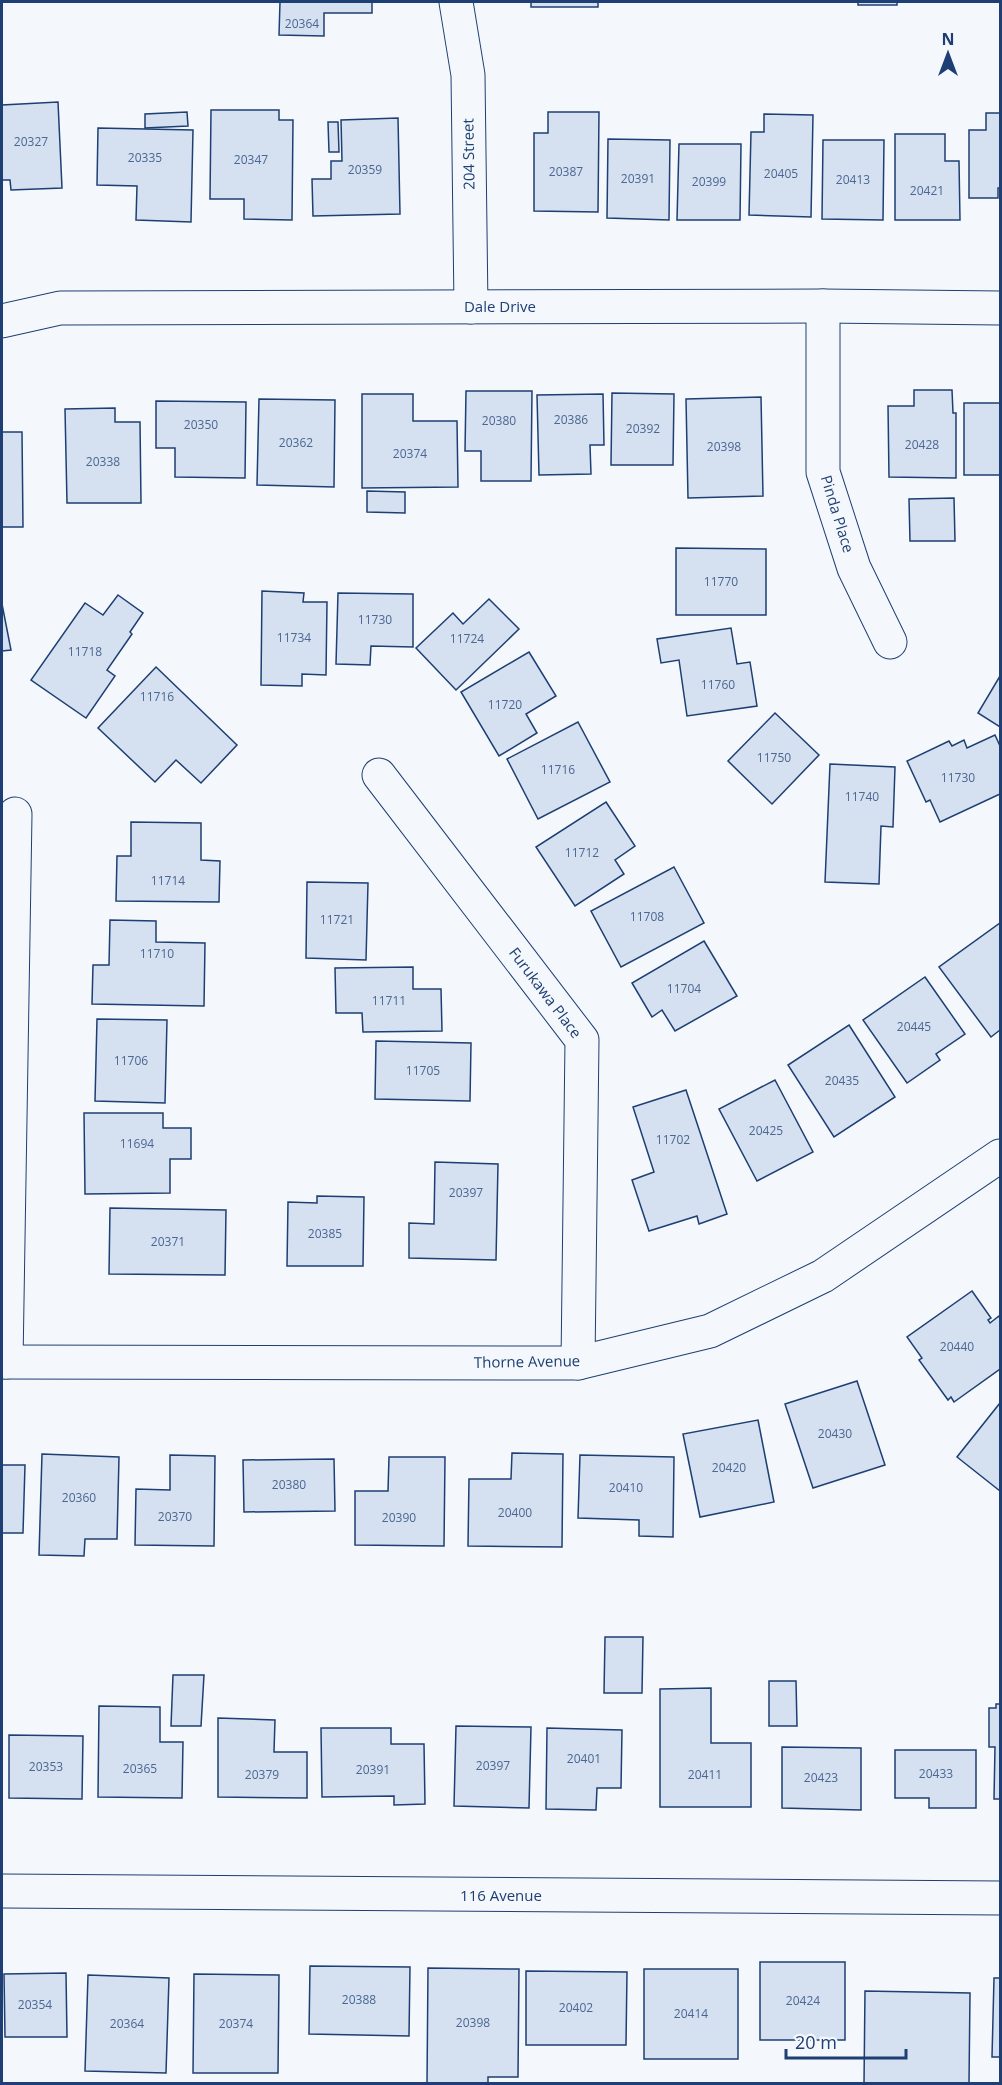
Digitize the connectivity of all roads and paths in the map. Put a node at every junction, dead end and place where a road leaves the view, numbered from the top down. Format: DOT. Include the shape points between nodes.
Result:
graph roads {
  1 [pos="456,2"];
  2 [pos="823,306"];
  3 [pos="471,307"];
  4 [pos="1000,308"];
  5 [pos="2,321"];
  6 [pos="890,642"];
  7 [pos="379,775"];
  8 [pos="15,814"];
  9 [pos="1000,1159"];
  10 [pos="4,1362"];
  11 [pos="578,1363"];
  12 [pos="2,1891"];
  13 [pos="1000,1898"];
  1 -- 3 [label="street, 204 Street" via="468,75"];
  2 -- 3 [label="street, Dale Drive"];
  2 -- 4 [label="street, Dale Drive"];
  2 -- 6 [label="street, Pinda Place" via="824,472 854,568"];
  3 -- 5 [label="street, Dale Drive" via="60,308"];
  7 -- 11 [label="street, Furukawa Place" via="582,1040"];
  8 -- 10 [label="street"];
  9 -- 11 [label="street, Thorne Avenue" via="823,1276 710,1331"];
  10 -- 11 [label="street, Thorne Avenue"];
  12 -- 13 [label="street, 116 Avenue"];
}
